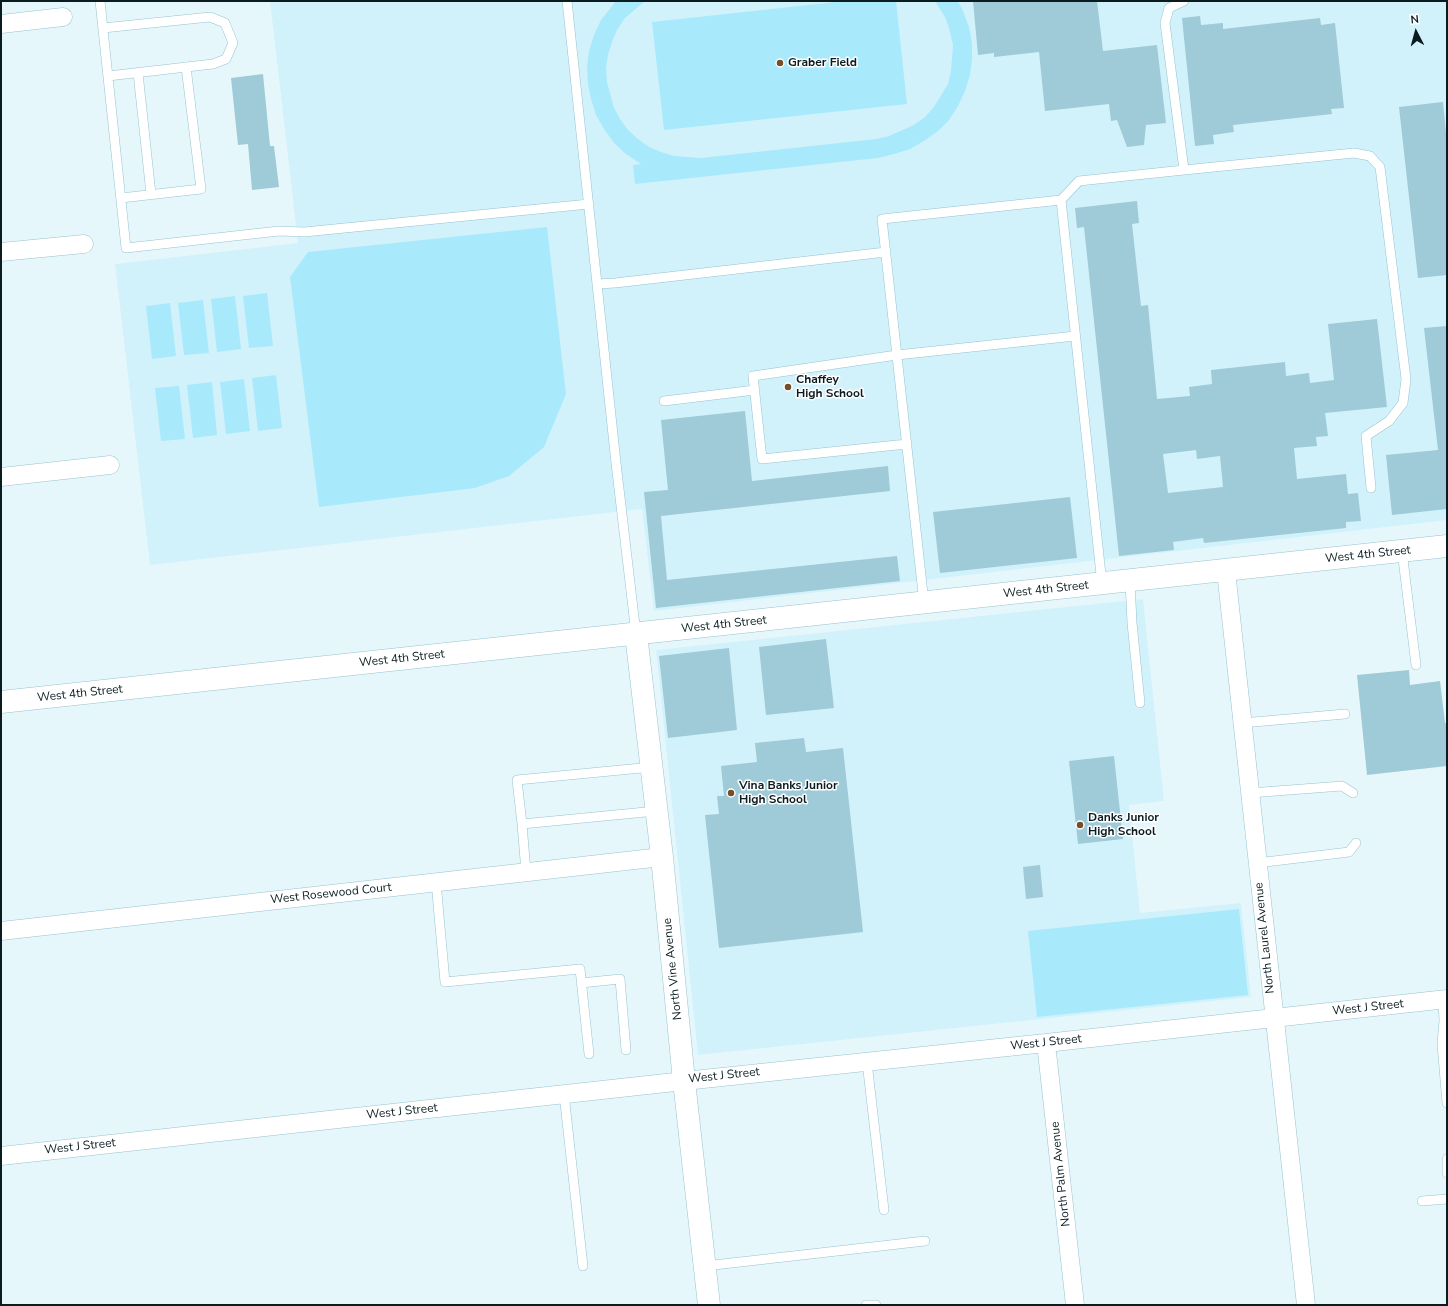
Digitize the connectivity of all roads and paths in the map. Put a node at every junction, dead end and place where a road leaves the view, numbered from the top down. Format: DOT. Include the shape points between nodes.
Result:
graph roads {
  1 [pos="100,1"];
  2 [pos="567,1"];
  3 [pos="1184,1"];
  4 [pos="63,17"];
  5 [pos="1,24"];
  6 [pos="103,28"];
  7 [pos="186,67"];
  8 [pos="138,73"];
  9 [pos="108,76"];
  10 [pos="1184,170"];
  11 [pos="151,194"];
  12 [pos="121,198"];
  13 [pos="1061,200"];
  14 [pos="589,204"];
  15 [pos="84,244"];
  16 [pos="1,252"];
  17 [pos="886,252"];
  18 [pos="597,284"];
  19 [pos="1076,336"];
  20 [pos="897,355"];
  21 [pos="755,390"];
  22 [pos="664,401"];
  23 [pos="907,444"];
  24 [pos="110,465"];
  25 [pos="1,477"];
  26 [pos="1371,488"];
  27 [pos="1447,546"];
  28 [pos="1402,551"];
  29 [pos="1226,571"];
  30 [pos="1130,581"];
  31 [pos="1102,584"];
  32 [pos="924,603"];
  33 [pos="636,634"];
  34 [pos="1416,665"];
  35 [pos="1,702"];
  36 [pos="1140,703"];
  37 [pos="1344,714"];
  38 [pos="1242,723"];
  39 [pos="652,767"];
  40 [pos="1250,793"];
  41 [pos="1353,793"];
  42 [pos="656,811"];
  43 [pos="522,824"];
  44 [pos="1356,843"];
  45 [pos="662,857"];
  46 [pos="1257,863"];
  47 [pos="526,872"];
  48 [pos="436,882"];
  49 [pos="1,931"];
  50 [pos="581,983"];
  51 [pos="1445,1000"];
  52 [pos="1274,1018"];
  53 [pos="1046,1043"];
  54 [pos="626,1050"];
  55 [pos="589,1054"];
  56 [pos="867,1062"];
  57 [pos="684,1080"];
  58 [pos="564,1094"];
  59 [pos="1447,1103"];
  60 [pos="1,1156"];
  61 [pos="1447,1159"];
  62 [pos="1447,1173"];
  63 [pos="1447,1199"];
  64 [pos="1422,1201"];
  65 [pos="884,1210"];
  66 [pos="925,1241"];
  67 [pos="583,1266"];
  68 [pos="705,1266"];
  69 [pos="709,1305"];
  70 [pos="866,1305"];
  71 [pos="876,1305"];
  72 [pos="1075,1305"];
  73 [pos="1306,1305"];
  1 -- 6 [label="lane"];
  2 -- 14 [label="lane"];
  3 -- 10 [label="lane" via="1169,8 1165,23"];
  4 -- 5 [label="street"];
  6 -- 7 [label="lane" via="210,16 225,23 233,43 226,59 213,64"];
  6 -- 9 [label="lane"];
  7 -- 8 [label="lane"];
  7 -- 11 [label="lane" via="200,189"];
  8 -- 9 [label="lane"];
  8 -- 11 [label="lane"];
  9 -- 12 [label="lane"];
  10 -- 13 [label="lane" via="1079,181"];
  10 -- 26 [label="lane" via="1354,154 1370,156 1380,167 1406,380 1403,403 1389,421 1366,436"];
  11 -- 12 [label="lane"];
  12 -- 14 [label="lane" via="126,248 279,231 304,232"];
  13 -- 17 [label="lane" via="882,219"];
  13 -- 19 [label="lane"];
  14 -- 18 [label="lane"];
  15 -- 16 [label="street"];
  17 -- 18 [label="lane"];
  17 -- 20 [label="lane"];
  18 -- 33 [label="lane"];
  19 -- 20 [label="lane"];
  19 -- 31 [label="lane"];
  20 -- 21 [label="lane" via="753,376"];
  20 -- 23 [label="lane"];
  21 -- 22 [label="lane"];
  21 -- 23 [label="lane" via="762,459"];
  23 -- 32 [label="lane"];
  24 -- 25 [label="street"];
  27 -- 28 [label="main road, West 4th Street"];
  28 -- 29 [label="main road, West 4th Street"];
  28 -- 34 [label="lane"];
  29 -- 30 [label="main road, West 4th Street"];
  29 -- 38 [label="street, North Laurel Avenue"];
  30 -- 31 [label="main road, West 4th Street"];
  30 -- 36 [label="lane"];
  31 -- 32 [label="main road, West 4th Street"];
  32 -- 33 [label="main road, West 4th Street"];
  33 -- 35 [label="main road, West 4th Street"];
  33 -- 39 [label="main road, North Vine Avenue"];
  37 -- 38 [label="lane"];
  38 -- 40 [label="street, North Laurel Avenue"];
  39 -- 42 [label="main road, North Vine Avenue"];
  39 -- 43 [label="lane" via="517,780"];
  40 -- 41 [label="lane" via="1342,786"];
  40 -- 46 [label="street, North Laurel Avenue"];
  42 -- 43 [label="lane"];
  42 -- 45 [label="main road, North Vine Avenue"];
  43 -- 47 [label="lane"];
  44 -- 46 [label="lane" via="1349,852"];
  45 -- 47 [label="street, West Rosewood Court"];
  45 -- 57 [label="main road, North Vine Avenue"];
  46 -- 52 [label="street, North Laurel Avenue"];
  47 -- 48 [label="street, West Rosewood Court"];
  48 -- 49 [label="street, West Rosewood Court"];
  48 -- 50 [label="lane" via="445,982 580,969"];
  50 -- 54 [label="lane" via="620,979"];
  50 -- 55 [label="lane"];
  51 -- 52 [label="street, West J Street"];
  51 -- 59 [label="lane" via="1442,1044"];
  52 -- 53 [label="street, West J Street"];
  52 -- 73 [label="street, North Laurel Avenue"];
  53 -- 56 [label="street, West J Street"];
  53 -- 72 [label="street, North Palm Avenue"];
  56 -- 57 [label="street, West J Street"];
  56 -- 65 [label="lane"];
  57 -- 58 [label="street, West J Street"];
  57 -- 68 [label="main road, North Vine Avenue"];
  58 -- 60 [label="street, West J Street"];
  58 -- 67 [label="lane"];
  61 -- 62 [label="lane"];
  63 -- 64 [label="lane"];
  66 -- 68 [label="lane"];
  68 -- 69 [label="main road, North Vine Avenue"];
  70 -- 71 [label="lane"];
}
